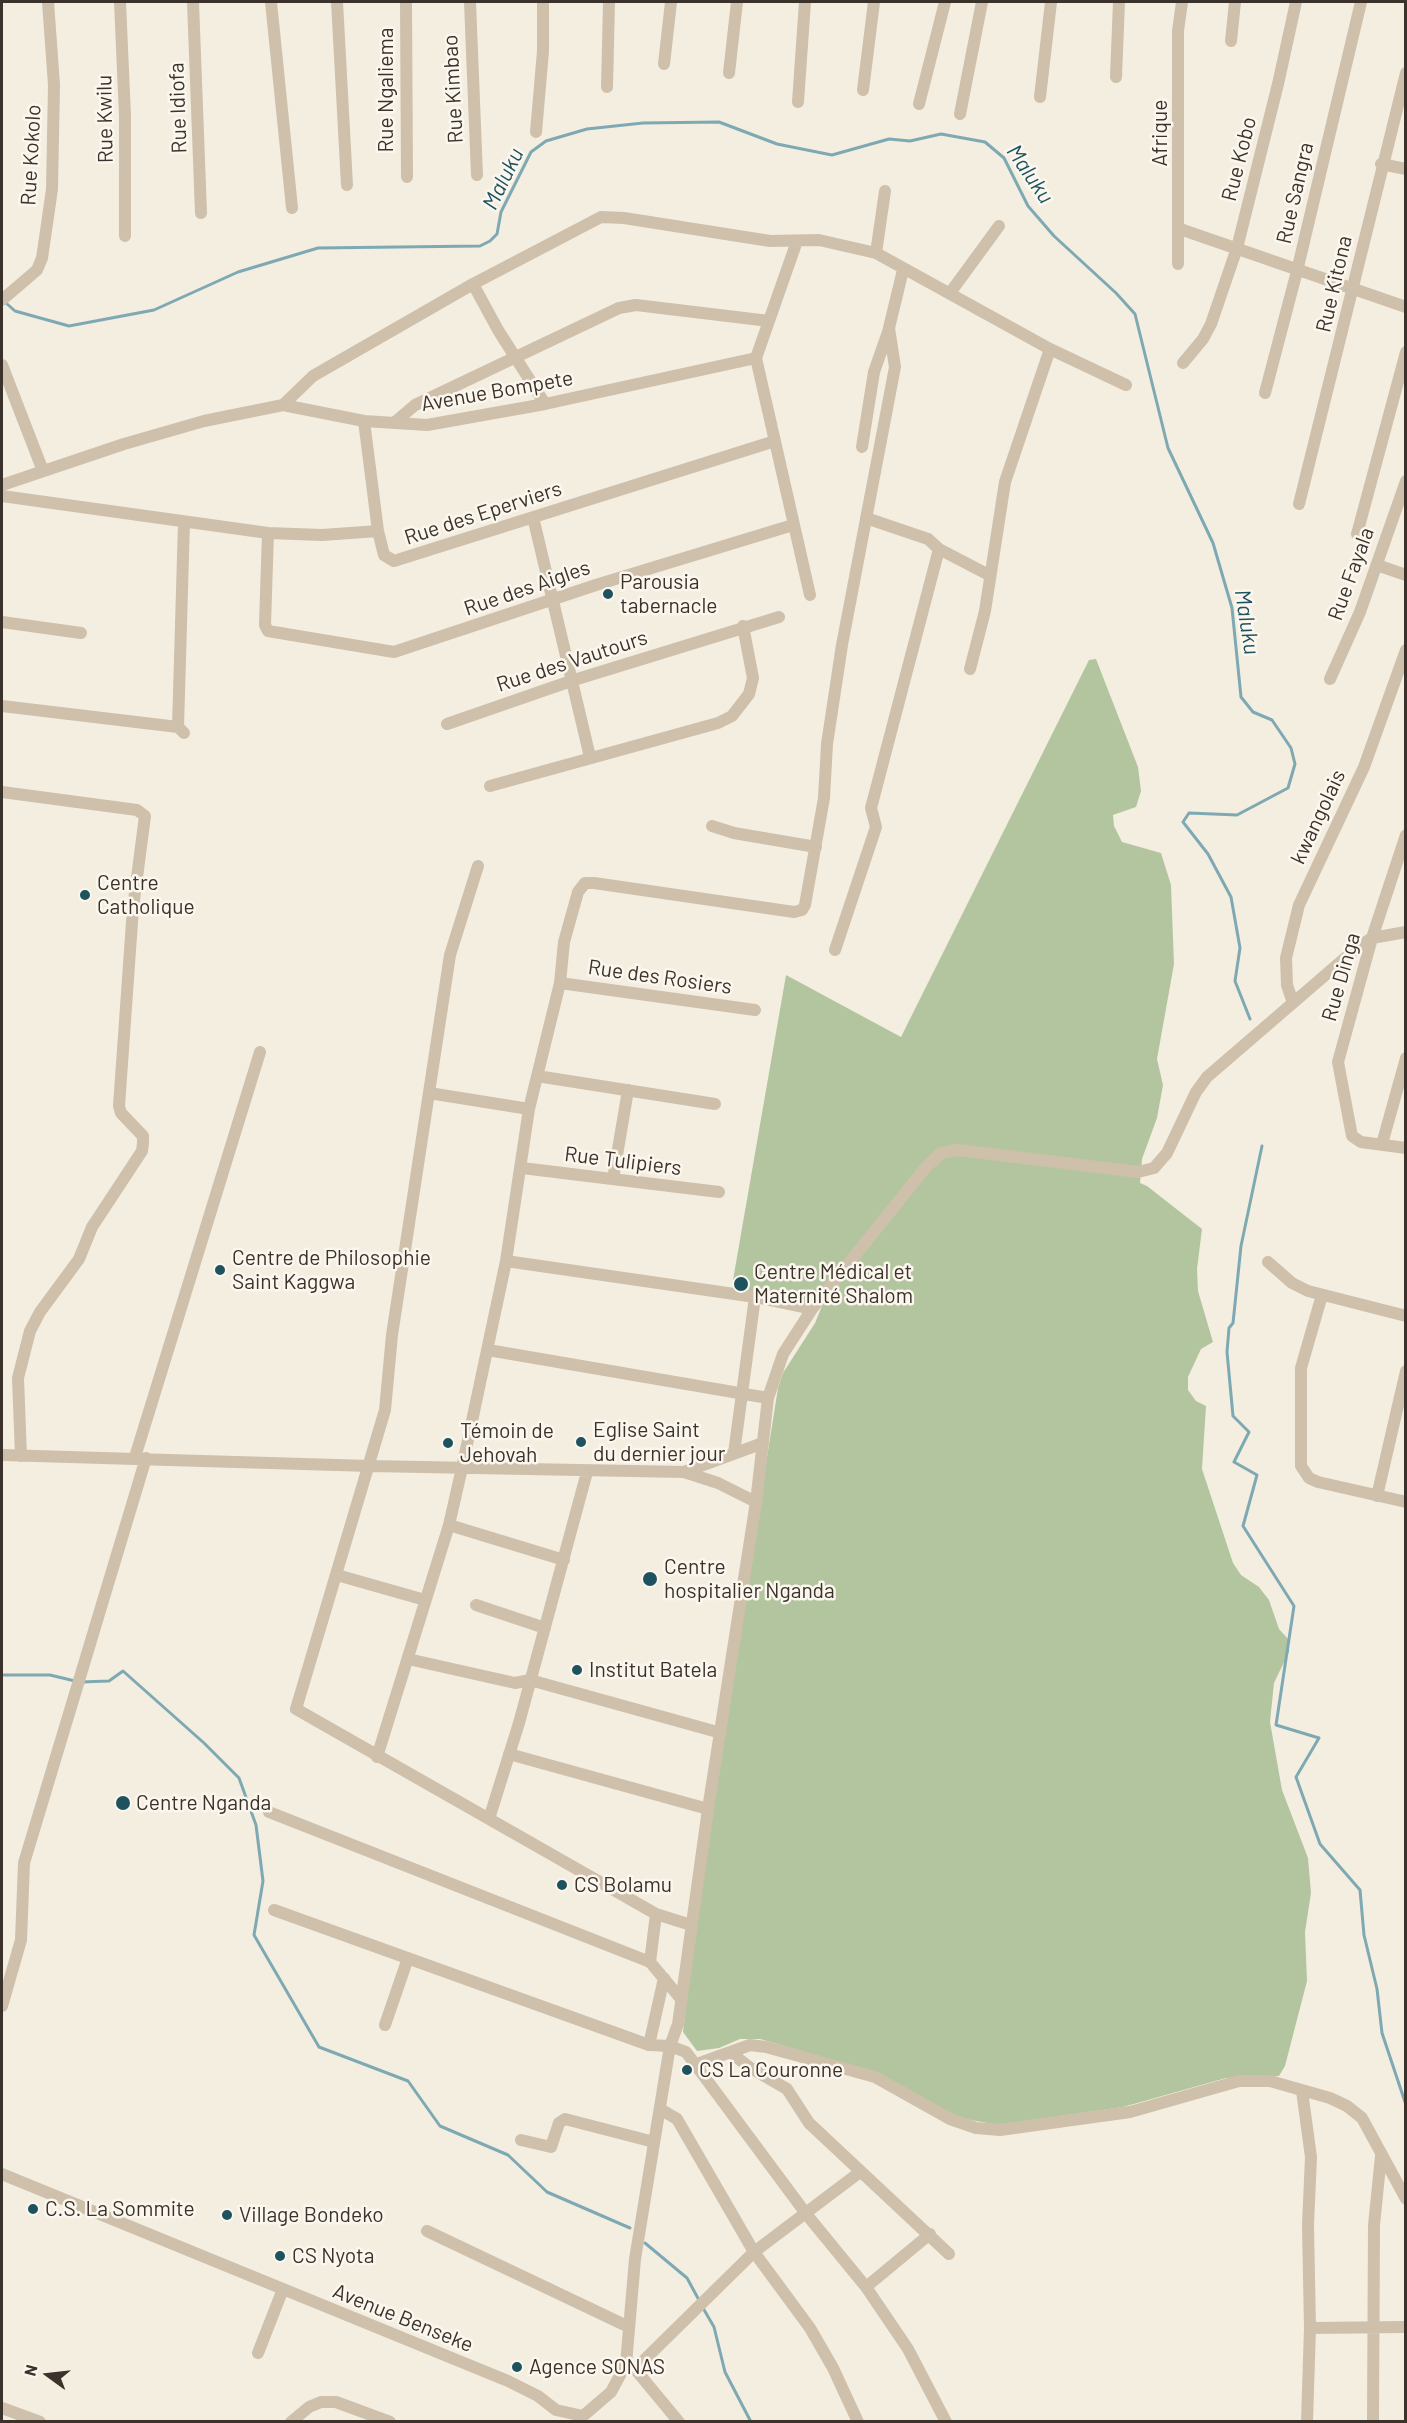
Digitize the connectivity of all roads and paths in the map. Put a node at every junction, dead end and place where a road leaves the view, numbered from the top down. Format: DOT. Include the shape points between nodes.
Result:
graph roads {
  1 [pos="48,2"];
  2 [pos="120,2"];
  3 [pos="193,2"];
  4 [pos="272,2"];
  5 [pos="337,2"];
  6 [pos="406,2"];
  7 [pos="470,2"];
  8 [pos="543,2"];
  9 [pos="609,2"];
  10 [pos="671,2"];
  11 [pos="737,2"];
  12 [pos="805,2"];
  13 [pos="874,2"];
  14 [pos="945,2"];
  15 [pos="982,2"];
  16 [pos="1051,2"];
  17 [pos="1119,2"];
  18 [pos="1182,2"];
  19 [pos="1235,2"];
  20 [pos="1296,2"];
  21 [pos="1361,2"];
  22 [pos="1231,41"];
  23 [pos="664,64"];
  24 [pos="729,73"];
  25 [pos="1406,73"];
  26 [pos="1116,77"];
  27 [pos="608,87"];
  28 [pos="863,90"];
  29 [pos="1040,97"];
  30 [pos="798,102"];
  31 [pos="919,104"];
  32 [pos="960,114"];
  33 [pos="536,132"];
  34 [pos="1382,164"];
  35 [pos="1406,169"];
  36 [pos="477,175"];
  37 [pos="406,177"];
  38 [pos="347,186"];
  39 [pos="885,191"];
  40 [pos="292,208"];
  41 [pos="201,213"];
  42 [pos="999,226"];
  43 [pos="1180,229"];
  44 [pos="125,237"];
  45 [pos="797,241"];
  46 [pos="1237,248"];
  47 [pos="876,253"];
  48 [pos="1178,264"];
  49 [pos="903,270"];
  50 [pos="1298,271"];
  51 [pos="473,284"];
  52 [pos="1353,290"];
  53 [pos="950,292"];
  54 [pos="5,298"];
  55 [pos="1406,307"];
  56 [pos="769,321"];
  57 [pos="889,328"];
  58 [pos="1050,349"];
  59 [pos="1406,352"];
  60 [pos="517,358"];
  61 [pos="756,358"];
  62 [pos="1183,363"];
  63 [pos="2,365"];
  64 [pos="1126,385"];
  65 [pos="1265,393"];
  66 [pos="545,404"];
  67 [pos="283,405"];
  68 [pos="364,421"];
  69 [pos="394,423"];
  70 [pos="775,441"];
  71 [pos="862,447"];
  72 [pos="43,471"];
  73 [pos="1406,481"];
  74 [pos="2,485"];
  75 [pos="2,496"];
  76 [pos="1299,504"];
  77 [pos="533,517"];
  78 [pos="866,518"];
  79 [pos="184,522"];
  80 [pos="794,525"];
  81 [pos="378,531"];
  82 [pos="268,533"];
  83 [pos="1357,534"];
  84 [pos="939,549"];
  85 [pos="1377,565"];
  86 [pos="989,575"];
  87 [pos="1406,575"];
  88 [pos="810,595"];
  89 [pos="554,599"];
  90 [pos="779,617"];
  91 [pos="2,622"];
  92 [pos="743,626"];
  93 [pos="81,633"];
  94 [pos="1406,650"];
  95 [pos="970,669"];
  96 [pos="1330,679"];
  97 [pos="574,680"];
  98 [pos="2,706"];
  99 [pos="447,724"];
  100 [pos="590,757"];
  101 [pos="490,786"];
  102 [pos="2,792"];
  103 [pos="712,826"];
  104 [pos="1406,835"];
  105 [pos="816,847"];
  106 [pos="478,866"];
  107 [pos="1406,932"];
  108 [pos="1372,938"];
  109 [pos="835,950"];
  110 [pos="560,983"];
  111 [pos="1293,1003"];
  112 [pos="755,1010"];
  113 [pos="260,1052"];
  114 [pos="1406,1058"];
  115 [pos="537,1076"];
  116 [pos="628,1090"];
  117 [pos="429,1093"];
  118 [pos="715,1104"];
  119 [pos="529,1109"];
  120 [pos="1382,1144"];
  121 [pos="1406,1148"];
  122 [pos="522,1167"];
  123 [pos="613,1179"];
  124 [pos="718,1192"];
  125 [pos="506,1261"];
  126 [pos="1268,1262"];
  127 [pos="1322,1296"];
  128 [pos="755,1297"];
  129 [pos="812,1309"];
  130 [pos="1406,1316"];
  131 [pos="488,1350"];
  132 [pos="1406,1371"];
  133 [pos="742,1395"];
  134 [pos="768,1398"];
  135 [pos="763,1443"];
  136 [pos="734,1453"];
  137 [pos="2,1455"];
  138 [pos="21,1456"];
  139 [pos="140,1457"];
  140 [pos="370,1466"];
  141 [pos="462,1468"];
  142 [pos="587,1472"];
  143 [pos="684,1472"];
  144 [pos="1377,1496"];
  145 [pos="756,1502"];
  146 [pos="1406,1502"];
  147 [pos="449,1525"];
  148 [pos="564,1560"];
  149 [pos="337,1575"];
  150 [pos="425,1600"];
  151 [pos="476,1605"];
  152 [pos="545,1628"];
  153 [pos="408,1659"];
  154 [pos="530,1680"];
  155 [pos="721,1733"];
  156 [pos="509,1754"];
  157 [pos="377,1757"];
  158 [pos="708,1809"];
  159 [pos="269,1812"];
  160 [pos="489,1819"];
  161 [pos="274,1910"];
  162 [pos="656,1914"];
  163 [pos="691,1925"];
  164 [pos="408,1958"];
  165 [pos="650,1962"];
  166 [pos="664,1978"];
  167 [pos="681,1999"];
  168 [pos="2,2006"];
  169 [pos="385,2025"];
  170 [pos="649,2045"];
  171 [pos="670,2046"];
  172 [pos="730,2052"];
  173 [pos="697,2064"];
  174 [pos="1302,2091"];
  175 [pos="660,2109"];
  176 [pos="520,2140"];
  177 [pos="654,2142"];
  178 [pos="1381,2156"];
  179 [pos="860,2172"];
  180 [pos="2,2174"];
  181 [pos="1406,2199"];
  182 [pos="807,2215"];
  183 [pos="427,2231"];
  184 [pos="930,2234"];
  185 [pos="754,2252"];
  186 [pos="949,2254"];
  187 [pos="866,2287"];
  188 [pos="284,2289"];
  189 [pos="629,2327"];
  190 [pos="1372,2327"];
  191 [pos="1406,2327"];
  192 [pos="1310,2328"];
  193 [pos="258,2353"];
  194 [pos="631,2366"];
  195 [pos="2,2408"];
  196 [pos="584,2419"];
  197 [pos="40,2421"];
  198 [pos="291,2421"];
  199 [pos="390,2421"];
  200 [pos="679,2421"];
  201 [pos="858,2421"];
  202 [pos="946,2421"];
  203 [pos="1307,2421"];
  204 [pos="1372,2421"];
  1 -- 54 [label="street, Rue Kokolo" via="54,85 51,197 40,264"];
  2 -- 44 [label="street, Rue Kwilu"];
  3 -- 41 [label="street, Rue Idiofa"];
  4 -- 40 [label="street"];
  5 -- 38 [label="street"];
  6 -- 37 [label="street, Rue Ngaliema"];
  7 -- 36 [label="street, Rue Kimbao"];
  8 -- 33 [label="street"];
  9 -- 27 [label="street"];
  10 -- 23 [label="street"];
  11 -- 24 [label="street"];
  12 -- 30 [label="street"];
  13 -- 28 [label="street"];
  14 -- 31 [label="street"];
  15 -- 32 [label="street"];
  16 -- 29 [label="street"];
  17 -- 26 [label="street"];
  18 -- 43 [label="street, Afrique" via="1178,31"];
  19 -- 22 [label="street"];
  20 -- 46 [label="street, Rue Kobo"];
  21 -- 50 [label="street, Rue Sangra"];
  25 -- 34 [label="street, Rue Kitona"];
  34 -- 35 [label="street"];
  34 -- 52 [label="street, Rue Kitona"];
  39 -- 47 [label="street"];
  42 -- 53 [label="street"];
  43 -- 46 [label="street"];
  43 -- 48 [label="street, Afrique"];
  45 -- 47 [label="street" via="831,242"];
  45 -- 51 [label="street" via="770,241 606,216"];
  45 -- 56 [label="street"];
  46 -- 50 [label="street"];
  46 -- 62 [label="street, Rue Kobo" via="1211,324"];
  47 -- 49 [label="street"];
  49 -- 53 [label="street"];
  49 -- 57 [label="street"];
  50 -- 52 [label="street"];
  50 -- 65 [label="street, Rue Sangra"];
  51 -- 60 [label="street"];
  51 -- 67 [label="street" via="313,376"];
  52 -- 55 [label="street"];
  52 -- 76 [label="street, Rue Kitona"];
  53 -- 58 [label="street"];
  56 -- 60 [label="street" via="629,306"];
  56 -- 61 [label="street"];
  57 -- 71 [label="street" via="874,372"];
  57 -- 78 [label="street" via="896,367"];
  58 -- 64 [label="street"];
  58 -- 86 [label="street" via="1008,470"];
  59 -- 83 [label="street"];
  60 -- 66 [label="street"];
  60 -- 69 [label="street" via="411,407"];
  61 -- 66 [label="street, Avenue Bompete"];
  61 -- 70 [label="street"];
  63 -- 72 [label="street"];
  66 -- 69 [label="street, Avenue Bompete" via="427,425"];
  67 -- 68 [label="street, Avenue Bompete"];
  67 -- 72 [label="street, Avenue Bompete" via="204,421"];
  68 -- 69 [label="street, Avenue Bompete"];
  68 -- 81 [label="street"];
  70 -- 77 [label="street, Rue des Eperviers"];
  70 -- 80 [label="street"];
  72 -- 74 [label="street, Avenue Bompete"];
  73 -- 85 [label="street, Rue Fayala"];
  75 -- 79 [label="street, Rue des Eperviers"];
  77 -- 81 [label="street, Rue des Eperviers" via="394,561 384,555"];
  77 -- 89 [label="street"];
  78 -- 84 [label="street" via="928,539"];
  78 -- 105 [label="street" via="830,724"];
  79 -- 82 [label="street, Rue des Eperviers"];
  79 -- 98 [label="street" via="181,730"];
  80 -- 88 [label="street"];
  80 -- 89 [label="street, Rue des Aigles"];
  81 -- 82 [label="street, Rue des Eperviers"];
  82 -- 89 [label="street, Rue des Aigles" via="265,625 271,632 394,652"];
  84 -- 86 [label="street"];
  84 -- 109 [label="street" via="871,808 876,827"];
  85 -- 87 [label="street"];
  85 -- 96 [label="street, Rue Fayala"];
  86 -- 95 [label="street" via="986,611"];
  89 -- 97 [label="street"];
  90 -- 92 [label="street, Rue des Vautours"];
  91 -- 93 [label="street"];
  92 -- 97 [label="street, Rue des Vautours"];
  92 -- 100 [label="street" via="753,678 749,694 732,716"];
  94 -- 111 [label="street, kwangolais" via="1364,767 1299,905 1286,958 1287,985"];
  97 -- 99 [label="street, Rue des Vautours"];
  97 -- 100 [label="street"];
  100 -- 101 [label="street"];
  102 -- 138 [label="street" via="142,812 145,822 133,908 119,1106 143,1136 143,1143 92,1227 79,1259 30,1331 18,1378"];
  103 -- 105 [label="street"];
  104 -- 108 [label="street, Rue Dinga"];
  105 -- 110 [label="street" via="806,905 799,912 585,883 578,892 564,942"];
  106 -- 117 [label="street" via="450,955"];
  107 -- 108 [label="street"];
  108 -- 111 [label="street"];
  108 -- 120 [label="street, Rue Dinga" via="1338,1062 1351,1132 1361,1142"];
  110 -- 112 [label="street, Rue des Rosiers"];
  110 -- 115 [label="street"];
  111 -- 129 [label="street" via="1201,1084 1163,1160 1148,1171 958,1150 941,1153"];
  113 -- 139 [label="street"];
  114 -- 120 [label="street"];
  115 -- 116 [label="street"];
  115 -- 119 [label="street"];
  116 -- 118 [label="street"];
  116 -- 123 [label="street"];
  117 -- 119 [label="street"];
  117 -- 140 [label="street" via="392,1335 386,1402"];
  119 -- 122 [label="street"];
  120 -- 121 [label="street"];
  122 -- 123 [label="street, Rue Tulipiers"];
  122 -- 125 [label="street"];
  123 -- 124 [label="street, Rue Tulipiers"];
  125 -- 128 [label="street"];
  125 -- 131 [label="street"];
  126 -- 127 [label="street" via="1292,1282"];
  127 -- 130 [label="street"];
  127 -- 144 [label="street" via="1301,1368 1301,1466 1309,1478 1318,1482"];
  128 -- 129 [label="street"];
  128 -- 133 [label="street"];
  129 -- 134 [label="street" via="783,1354"];
  131 -- 133 [label="street"];
  131 -- 141 [label="street"];
  132 -- 144 [label="street"];
  133 -- 134 [label="street"];
  133 -- 136 [label="street"];
  134 -- 135 [label="street"];
  135 -- 136 [label="street"];
  135 -- 145 [label="street"];
  136 -- 143 [label="street"];
  137 -- 138 [label="street"];
  138 -- 139 [label="street"];
  139 -- 140 [label="street"];
  139 -- 168 [label="street" via="82,1676 24,1863 21,1940"];
  140 -- 141 [label="street"];
  140 -- 149 [label="street"];
  141 -- 142 [label="street"];
  141 -- 147 [label="street"];
  142 -- 143 [label="street"];
  142 -- 148 [label="street"];
  143 -- 145 [label="street"];
  144 -- 146 [label="street"];
  145 -- 155 [label="street"];
  147 -- 148 [label="street"];
  147 -- 150 [label="street"];
  148 -- 152 [label="street"];
  149 -- 150 [label="street"];
  149 -- 157 [label="street" via="296,1709"];
  150 -- 153 [label="street"];
  151 -- 152 [label="street"];
  152 -- 154 [label="street"];
  153 -- 154 [label="street" via="515,1683"];
  153 -- 157 [label="street"];
  154 -- 155 [label="street"];
  154 -- 156 [label="street"];
  155 -- 158 [label="street"];
  156 -- 158 [label="street"];
  156 -- 160 [label="street"];
  157 -- 160 [label="street"];
  158 -- 163 [label="street"];
  159 -- 165 [label="street"];
  160 -- 162 [label="street"];
  161 -- 164 [label="street"];
  162 -- 163 [label="street"];
  162 -- 165 [label="street"];
  163 -- 167 [label="street"];
  164 -- 169 [label="street"];
  164 -- 170 [label="street"];
  165 -- 166 [label="street"];
  166 -- 167 [label="street"];
  166 -- 170 [label="street"];
  167 -- 171 [label="street"];
  170 -- 171 [label="street"];
  171 -- 173 [label="street" via="686,2052"];
  171 -- 175 [label="street"];
  172 -- 173 [label="street"];
  172 -- 174 [label="street" via="756,2045 854,2071 884,2081 958,2122 1000,2130 1130,2112 1239,2081 1270,2081"];
  172 -- 179 [label="street" via="787,2089 809,2124"];
  173 -- 182 [label="street"];
  174 -- 178 [label="street" via="1330,2098 1362,2118"];
  174 -- 192 [label="street" via="1311,2157"];
  175 -- 177 [label="street"];
  175 -- 185 [label="street" via="677,2119"];
  176 -- 177 [label="street" via="551,2147 559,2124 565,2119"];
  177 -- 189 [label="street" via="635,2259"];
  178 -- 181 [label="street"];
  178 -- 190 [label="street" via="1374,2225"];
  179 -- 182 [label="street"];
  179 -- 184 [label="street"];
  180 -- 188 [label="street, Avenue Benseke"];
  182 -- 185 [label="street"];
  182 -- 187 [label="street"];
  183 -- 189 [label="street"];
  184 -- 186 [label="street"];
  184 -- 187 [label="street"];
  185 -- 194 [label="street" via="692,2314"];
  185 -- 201 [label="street" via="810,2328"];
  187 -- 202 [label="street" via="908,2349"];
  188 -- 193 [label="street"];
  188 -- 196 [label="street, Avenue Benseke" via="526,2389 556,2410"];
  189 -- 194 [label="street"];
  190 -- 191 [label="street"];
  190 -- 192 [label="street"];
  190 -- 204 [label="street"];
  192 -- 203 [label="street"];
  194 -- 196 [label="street"];
  194 -- 200 [label="street"];
  195 -- 197 [label="street"];
  198 -- 199 [label="street" via="309,2407 336,2402"];
}
